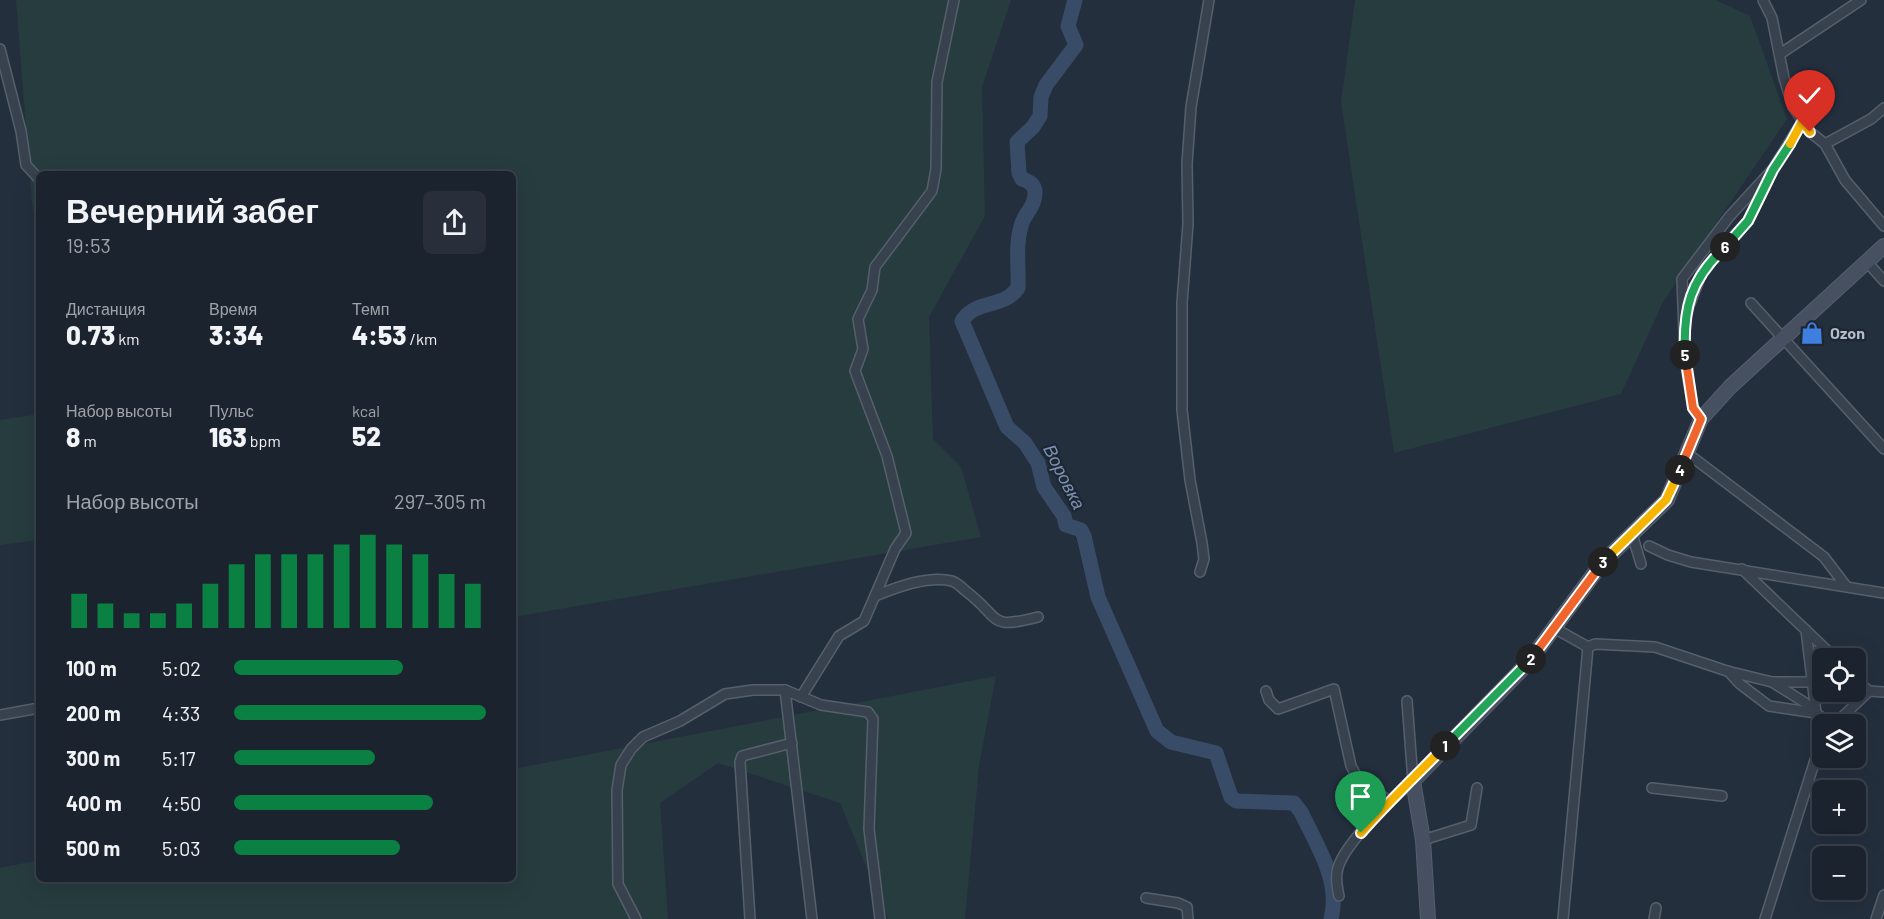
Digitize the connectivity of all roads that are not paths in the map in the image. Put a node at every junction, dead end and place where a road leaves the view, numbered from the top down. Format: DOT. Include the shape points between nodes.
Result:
graph roads {
  1 [pos="954,0"];
  2 [pos="1209,0"];
  3 [pos="1763,0"];
  4 [pos="1861,0"];
  5 [pos="0,49"];
  6 [pos="1780,54"];
  7 [pos="1884,108"];
  8 [pos="1802,122"];
  9 [pos="1825,144"];
  10 [pos="1773,170"];
  11 [pos="36,176"];
  12 [pos="1884,226"];
  13 [pos="1716,233"];
  14 [pos="1884,246"];
  15 [pos="1867,262"];
  16 [pos="1708,263"];
  17 [pos="1884,281"];
  18 [pos="1751,303"];
  19 [pos="1684,319"];
  20 [pos="1785,339"];
  21 [pos="1701,419"];
  22 [pos="1884,448"];
  23 [pos="1687,453"];
  24 [pos="1632,534"];
  25 [pos="1649,546"];
  26 [pos="1641,564"];
  27 [pos="1742,569"];
  28 [pos="1200,572"];
  29 [pos="1846,586"];
  30 [pos="1884,593"];
  31 [pos="876,596"];
  32 [pos="1038,617"];
  33 [pos="1554,628"];
  34 [pos="1806,630"];
  35 [pos="1588,647"];
  36 [pos="1825,648"];
  37 [pos="1812,656"];
  38 [pos="1727,671"];
  39 [pos="1772,682"];
  40 [pos="1812,682"];
  41 [pos="1866,688"];
  42 [pos="785,690"];
  43 [pos="1866,690"];
  44 [pos="1266,691"];
  45 [pos="1869,691"];
  46 [pos="1884,692"];
  47 [pos="801,697"];
  48 [pos="1407,701"];
  49 [pos="1817,702"];
  50 [pos="36,709"];
  51 [pos="1816,713"];
  52 [pos="1845,714"];
  53 [pos="0,715"];
  54 [pos="792,743"];
  55 [pos="1813,768"];
  56 [pos="1413,782"];
  57 [pos="1477,788"];
  58 [pos="1652,788"];
  59 [pos="1722,796"];
  60 [pos="1389,801"];
  61 [pos="1423,840"];
  62 [pos="1884,895"];
  63 [pos="1338,896"];
  64 [pos="1146,898"];
  65 [pos="1656,908"];
  66 [pos="636,919"];
  67 [pos="750,919"];
  68 [pos="812,919"];
  69 [pos="880,919"];
  70 [pos="1188,919"];
  71 [pos="1428,919"];
  72 [pos="1563,919"];
  73 [pos="1654,919"];
  74 [pos="1766,919"];
  75 [pos="1876,919"];
  1 -- 31 [label="street" via="936,82 936,169 932,190 875,267 872,290 858,319 863,349 855,370 887,456 906,533 895,549"];
  2 -- 28 [label="street" via="1191,107 1182,303 1182,410 1204,559"];
  3 -- 6 [label="street" via="1772,18"];
  4 -- 6 [label="street"];
  5 -- 11 [label="street" via="26,165"];
  6 -- 8 [label="street" via="1788,96"];
  7 -- 9 [label="street"];
  8 -- 9 [label="street"];
  8 -- 10 [label="street"];
  9 -- 12 [label="street" via="1845,180"];
  10 -- 13 [label="street"];
  10 -- 16 [label="street" via="1748,221"];
  13 -- 16 [label="street"];
  13 -- 19 [label="street" via="1682,279"];
  14 -- 15 [label="street"];
  15 -- 17 [label="street"];
  15 -- 20 [label="street"];
  16 -- 19 [label="street"];
  18 -- 20 [label="street"];
  19 -- 21 [label="street" via="1685,359 1693,408"];
  20 -- 21 [label="street" via="1730,387"];
  20 -- 22 [label="street"];
  21 -- 23 [label="street"];
  23 -- 24 [label="street" via="1666,500"];
  23 -- 29 [label="street" via="1824,557"];
  24 -- 26 [label="street"];
  24 -- 33 [label="street" via="1602,563"];
  25 -- 27 [label="street" via="1691,562"];
  27 -- 29 [label="street"];
  27 -- 34 [label="street"];
  29 -- 30 [label="street"];
  31 -- 32 [label="street" via="929,580 954,581 993,619 1009,624"];
  31 -- 47 [label="street" via="864,621 839,636"];
  33 -- 35 [label="street"];
  33 -- 56 [label="street" via="1528,663"];
  34 -- 36 [label="street"];
  34 -- 37 [label="street"];
  35 -- 38 [label="street" via="1655,646"];
  35 -- 72 [label="street"];
  38 -- 39 [label="street"];
  38 -- 51 [label="street" via="1769,706"];
  39 -- 40 [label="street"];
  39 -- 51 [label="street" via="1793,693"];
  41 -- 45 [label="street"];
  42 -- 47 [label="street"];
  42 -- 54 [label="street"];
  42 -- 66 [label="street" via="724,694 644,737 631,749 621,765 617,790 617,868 621,893"];
  43 -- 45 [label="street"];
  44 -- 60 [label="street" via="1278,709 1334,689 1351,766 1357,777"];
  45 -- 46 [label="street"];
  45 -- 52 [label="street"];
  47 -- 69 [label="street" via="821,705 868,712 873,719 869,830"];
  48 -- 56 [label="street"];
  49 -- 51 [label="street"];
  50 -- 53 [label="street"];
  54 -- 67 [label="street" via="755,750 742,756 740,762"];
  54 -- 68 [label="street"];
  55 -- 74 [label="street"];
  56 -- 60 [label="street"];
  56 -- 61 [label="street"];
  57 -- 61 [label="street" via="1472,825"];
  58 -- 59 [label="street"];
  60 -- 63 [label="street" via="1338,866"];
  61 -- 71 [label="street"];
  62 -- 75 [label="street"];
  64 -- 70 [label="street" via="1187,907"];
  65 -- 73 [label="street"];
}
